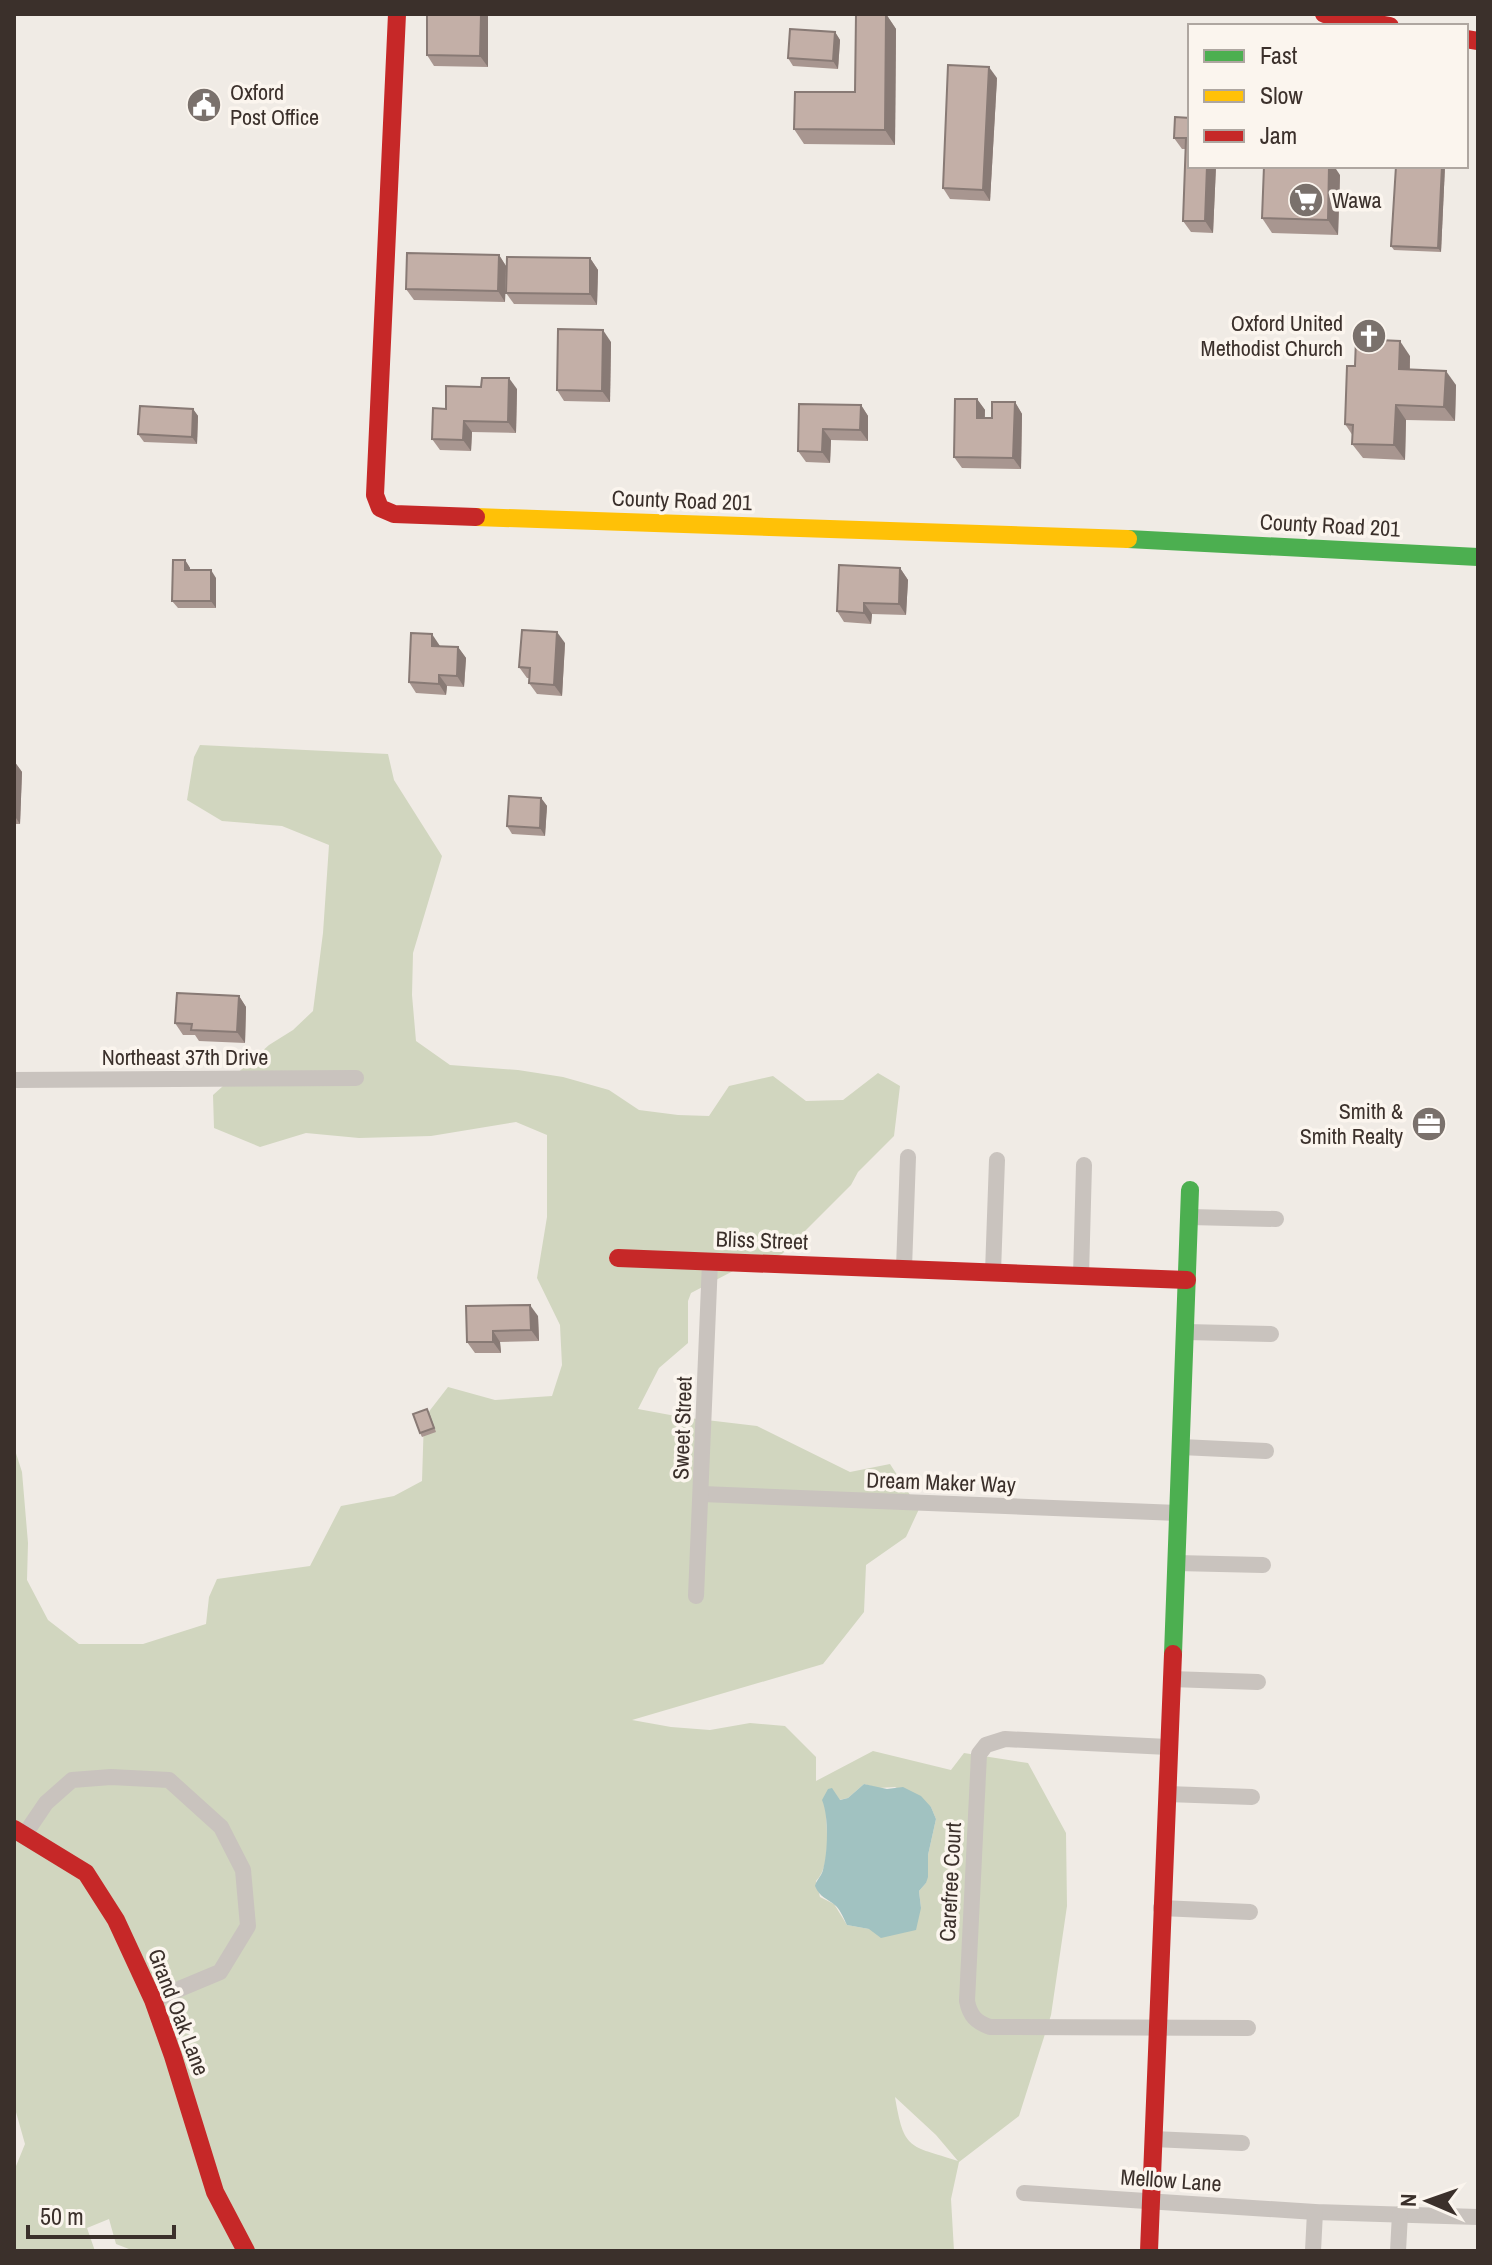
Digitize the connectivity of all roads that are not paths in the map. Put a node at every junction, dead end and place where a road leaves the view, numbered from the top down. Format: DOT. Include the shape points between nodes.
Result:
graph roads {
  1 [pos="397,14"];
  2 [pos="1324,14"];
  3 [pos="1379,24"];
  4 [pos="1478,557"];
  5 [pos="356,1078"];
  6 [pos="14,1080"];
  7 [pos="908,1157"];
  8 [pos="997,1160"];
  9 [pos="1084,1165"];
  10 [pos="1190,1190"];
  11 [pos="1189,1217"];
  12 [pos="1276,1219"];
  13 [pos="618,1258"];
  14 [pos="710,1262"];
  15 [pos="904,1268"];
  16 [pos="993,1272"];
  17 [pos="1081,1276"];
  18 [pos="1187,1280"];
  19 [pos="1186,1332"];
  20 [pos="1271,1334"];
  21 [pos="1181,1447"];
  22 [pos="1266,1451"];
  23 [pos="702,1494"];
  24 [pos="1178,1513"];
  25 [pos="1176,1563"];
  26 [pos="1263,1565"];
  27 [pos="696,1596"];
  28 [pos="1171,1679"];
  29 [pos="1258,1682"];
  30 [pos="1168,1747"];
  31 [pos="1167,1794"];
  32 [pos="1252,1797"];
  33 [pos="19,1832"];
  34 [pos="1161,1908"];
  35 [pos="1250,1912"];
  36 [pos="153,2000"];
  37 [pos="1158,2027"];
  38 [pos="1248,2028"];
  39 [pos="1153,2139"];
  40 [pos="1242,2143"];
  41 [pos="1024,2193"];
  42 [pos="1151,2200"];
  43 [pos="1315,2212"];
  44 [pos="1400,2214"];
  45 [pos="1478,2217"];
  46 [pos="246,2251"];
  47 [pos="1149,2251"];
  48 [pos="1313,2251"];
  49 [pos="1398,2251"];
  1 -- 4 [label="street, County Road 201" via="375,495 380,508 394,514 1201,541"];
  2 -- 3 [label="street"];
  5 -- 6 [label="street, Northeast 37th Drive"];
  7 -- 15 [label="street"];
  8 -- 16 [label="street"];
  9 -- 17 [label="street"];
  10 -- 11 [label="street"];
  11 -- 12 [label="street"];
  11 -- 18 [label="street"];
  13 -- 14 [label="street, Bliss Street"];
  14 -- 15 [label="street, Bliss Street"];
  14 -- 23 [label="street, Sweet Street"];
  15 -- 16 [label="street, Bliss Street"];
  16 -- 17 [label="street, Bliss Street"];
  17 -- 18 [label="street, Bliss Street"];
  18 -- 19 [label="street"];
  19 -- 20 [label="street"];
  19 -- 21 [label="street"];
  21 -- 22 [label="street"];
  21 -- 24 [label="street"];
  23 -- 24 [label="street, Dream Maker Way"];
  23 -- 27 [label="street, Sweet Street"];
  24 -- 25 [label="street"];
  25 -- 26 [label="street"];
  25 -- 28 [label="street"];
  28 -- 29 [label="street"];
  28 -- 30 [label="street"];
  30 -- 31 [label="street"];
  30 -- 37 [label="street, Carefree Court" via="1005,1739 986,1745 977,1766 967,2001 973,2018 990,2027"];
  31 -- 32 [label="street"];
  31 -- 34 [label="street"];
  33 -- 36 [label="street, Grand Oak Lane" via="86,1873 116,1920"];
  33 -- 36 [label="street" via="72,1780 111,1777 169,1780 221,1827 243,1870 248,1926 220,1972"];
  34 -- 35 [label="street"];
  34 -- 37 [label="street"];
  36 -- 46 [label="street, Grand Oak Lane" via="215,2192"];
  37 -- 38 [label="street, Carefree Court"];
  37 -- 39 [label="street"];
  39 -- 40 [label="street"];
  39 -- 42 [label="street"];
  41 -- 42 [label="street, Mellow Lane"];
  42 -- 43 [label="street, Mellow Lane"];
  42 -- 47 [label="street"];
  43 -- 44 [label="street, Mellow Lane"];
  43 -- 48 [label="street"];
  44 -- 45 [label="street, Mellow Lane"];
  44 -- 49 [label="street"];
}
